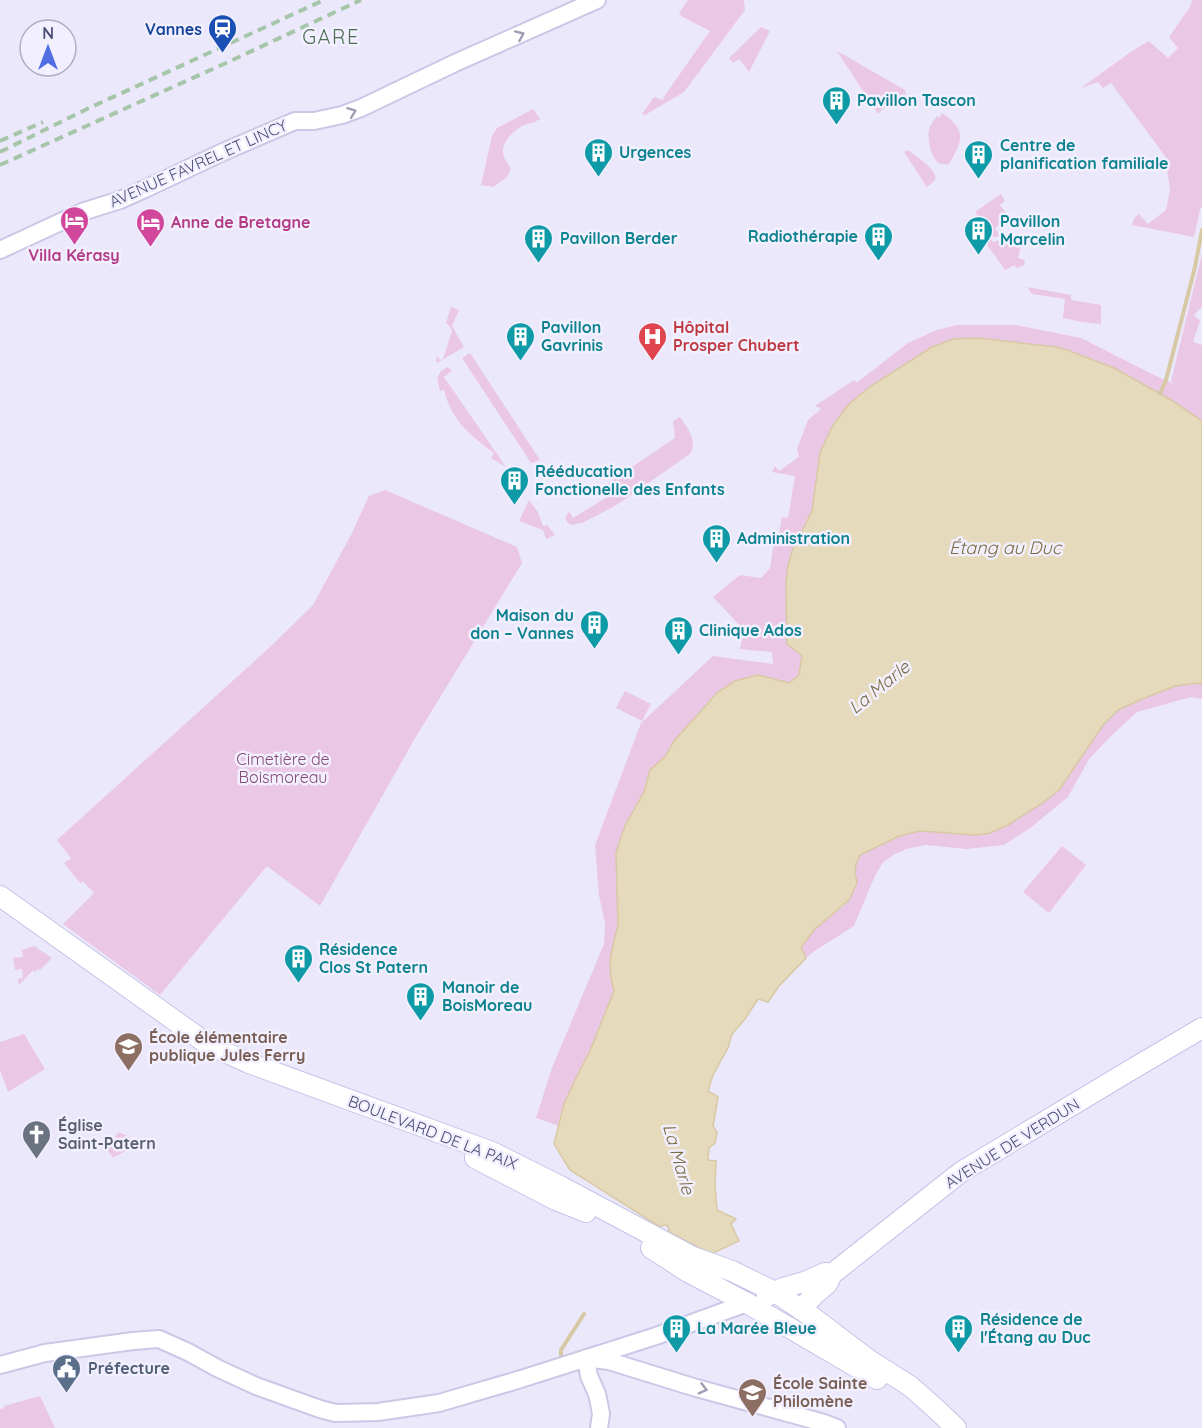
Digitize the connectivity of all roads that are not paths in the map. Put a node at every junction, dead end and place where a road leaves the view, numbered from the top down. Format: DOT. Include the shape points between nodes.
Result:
graph roads {
  1 [pos="597,0"];
  2 [pos="0,250"];
  3 [pos="0,896"];
  4 [pos="0,906"];
  5 [pos="1202,1028"];
  6 [pos="832,1274"];
  7 [pos="761,1298"];
  8 [pos="801,1310"];
  9 [pos="586,1358"];
  10 [pos="868,1360"];
  11 [pos="0,1365"];
  12 [pos="599,1428"];
  13 [pos="837,1428"];
  14 [pos="941,1428"];
  15 [pos="956,1428"];
  2 -- 1 [label="street, AVENUE FAVREL ET LINCY, one-way" via="295,121 314,121 361,108"];
  3 -- 7 [label="main road, BOULEVARD DE LA PAIX" via="209,1045 492,1152 693,1257 732,1271"];
  4 -- 7 [label="main road, BOULEVARD DE LA PAIX" via="215,1059 465,1153 590,1213 663,1255"];
  5 -- 6 [label="main road, AVENUE DE VERDUN" via="961,1172"];
  6 -- 7 [label="main road, AVENUE DE VERDUN" via="825,1273"];
  6 -- 8 [label="main road, AVENUE DE VERDUN"];
  7 -- 8 [label="main road, BOULEVARD DE LA PAIX"];
  7 -- 9 [label="street, AVENUE DE VERDUN"];
  7 -- 10 [label="main road" via="766,1307"];
  7 -- 14 [label="main road, BOULEVARD DE LA PAIX" via="902,1394"];
  8 -- 10 [label="main road, BOULEVARD DE LA PAIX"];
  9 -- 11 [label="street, AVENUE DE VERDUN" via="429,1405 353,1413 320,1409 256,1386 159,1339 45,1353"];
  9 -- 12 [label="street" via="600,1403"];
  9 -- 13 [label="street, one-way" via="609,1360"];
  10 -- 15 [label="main road, BOULEVARD DE LA PAIX" via="910,1386"];
}
